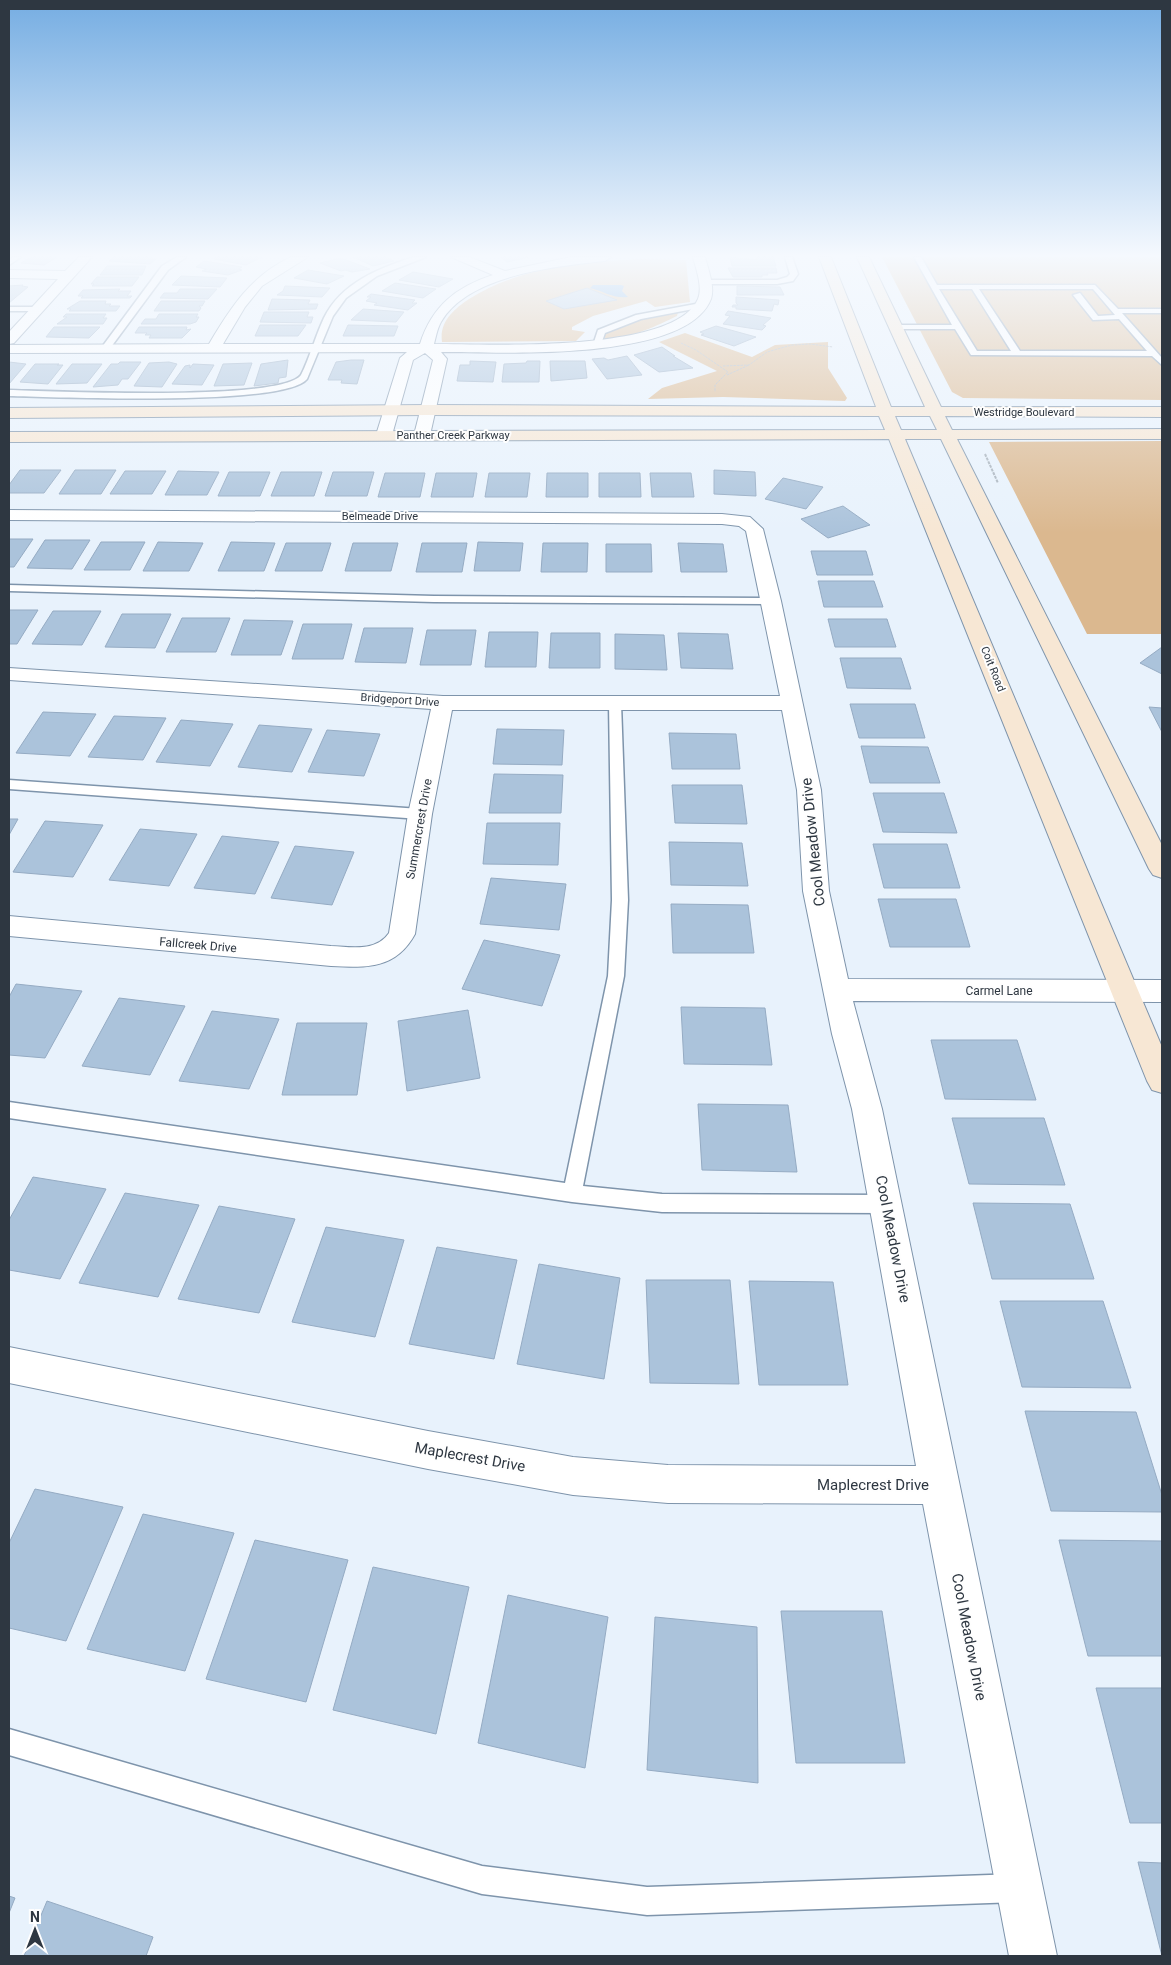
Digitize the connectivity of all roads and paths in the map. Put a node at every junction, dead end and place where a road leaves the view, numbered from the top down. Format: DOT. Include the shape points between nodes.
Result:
graph roads {
  1 [pos="9,349"];
  2 [pos="105,349"];
  3 [pos="258,349"];
  4 [pos="316,349"];
  5 [pos="425,349"];
  6 [pos="427,349"];
  7 [pos="693,349"];
  8 [pos="779,349"];
  9 [pos="861,349"];
  10 [pos="906,349"];
  11 [pos="971,349"];
  12 [pos="1014,349"];
  13 [pos="1149,349"];
  14 [pos="213,350"];
  15 [pos="1017,353"];
  16 [pos="1154,354"];
  17 [pos="1162,363"];
  18 [pos="749,364"];
  19 [pos="723,366"];
  20 [pos="727,375"];
  21 [pos="715,393"];
  22 [pos="9,394"];
  23 [pos="391,410"];
  24 [pos="428,410"];
  25 [pos="885,411"];
  26 [pos="936,411"];
  27 [pos="1162,412"];
  28 [pos="9,413"];
  29 [pos="947,433"];
  30 [pos="1162,434"];
  31 [pos="384,435"];
  32 [pos="422,435"];
  33 [pos="897,436"];
  34 [pos="9,437"];
  35 [pos="9,515"];
  36 [pos="749,524"];
  37 [pos="9,588"];
  38 [pos="771,601"];
  39 [pos="9,674"];
  40 [pos="444,703"];
  41 [pos="614,703"];
  42 [pos="791,703"];
  43 [pos="9,784"];
  44 [pos="420,814"];
  45 [pos="1162,869"];
  46 [pos="9,926"];
  47 [pos="388,951"];
  48 [pos="836,990"];
  49 [pos="1125,991"];
  50 [pos="1162,991"];
  51 [pos="1162,1081"];
  52 [pos="9,1110"];
  53 [pos="572,1192"];
  54 [pos="886,1204"];
  55 [pos="9,1365"];
  56 [pos="939,1485"];
  57 [pos="9,1742"];
  58 [pos="1020,1888"];
  59 [pos="1033,1956"];
  1 -- 2 [label="street"];
  2 -- 14 [label="street"];
  3 -- 14 [label="street"];
  4 -- 22 [label="lane" via="300,382 277,391"];
  5 -- 23 [label="street" via="407,358"];
  6 -- 24 [label="street" via="440,359"];
  7 -- 19 [label="path"];
  8 -- 18 [label="path"];
  9 -- 25 [label="main road, Coit Road"];
  10 -- 26 [label="main road"];
  11 -- 15 [label="lane" via="974,353"];
  12 -- 15 [label="lane"];
  13 -- 16 [label="lane"];
  15 -- 16 [label="lane"];
  16 -- 17 [label="lane"];
  18 -- 19 [label="path"];
  18 -- 20 [label="path"];
  19 -- 20 [label="path"];
  20 -- 21 [label="path" via="715,385"];
  23 -- 24 [label="main road, Panther Creek Parkway"];
  23 -- 28 [label="main road, Panther Creek Parkway"];
  23 -- 31 [label="street"];
  24 -- 25 [label="main road, Panther Creek Parkway"];
  24 -- 32 [label="street"];
  25 -- 26 [label="main road, Westridge Boulevard"];
  25 -- 33 [label="main road, Coit Road"];
  26 -- 27 [label="main road, Westridge Boulevard"];
  26 -- 29 [label="main road"];
  29 -- 30 [label="main road, Westridge Boulevard"];
  29 -- 33 [label="main road, Westridge Boulevard"];
  29 -- 45 [label="main road"];
  31 -- 32 [label="main road, Panther Creek Parkway"];
  31 -- 34 [label="main road, Panther Creek Parkway"];
  32 -- 33 [label="main road, Panther Creek Parkway"];
  33 -- 49 [label="main road, Coit Road"];
  35 -- 36 [label="street, Belmeade Drive" via="738,519"];
  36 -- 38 [label="street, Cool Meadow Drive" via="756,534"];
  37 -- 38 [label="lane" via="434,598"];
  38 -- 42 [label="street, Cool Meadow Drive"];
  39 -- 40 [label="street, Bridgeport Drive"];
  40 -- 41 [label="street, Bridgeport Drive"];
  40 -- 44 [label="street, Summercrest Drive"];
  41 -- 42 [label="street, Bridgeport Drive"];
  41 -- 53 [label="lane" via="620,900 616,976"];
  42 -- 48 [label="street, Cool Meadow Drive" via="809,790 816,891"];
  43 -- 44 [label="lane"];
  44 -- 47 [label="street, Summercrest Drive" via="402,934"];
  46 -- 47 [label="street, Fallcreek Drive" via="331,956 364,957"];
  48 -- 49 [label="street, Carmel Lane"];
  48 -- 54 [label="street, Cool Meadow Drive" via="867,1109"];
  49 -- 50 [label="street, Carmel Lane"];
  49 -- 51 [label="main road, Coit Road"];
  52 -- 53 [label="lane"];
  53 -- 54 [label="lane" via="662,1203"];
  54 -- 56 [label="street, Cool Meadow Drive"];
  55 -- 56 [label="street, Maplecrest Drive" via="573,1476 668,1484"];
  56 -- 58 [label="street, Cool Meadow Drive"];
  57 -- 58 [label="lane" via="482,1880 647,1902"];
  58 -- 59 [label="street, Cool Meadow Drive"];
}
